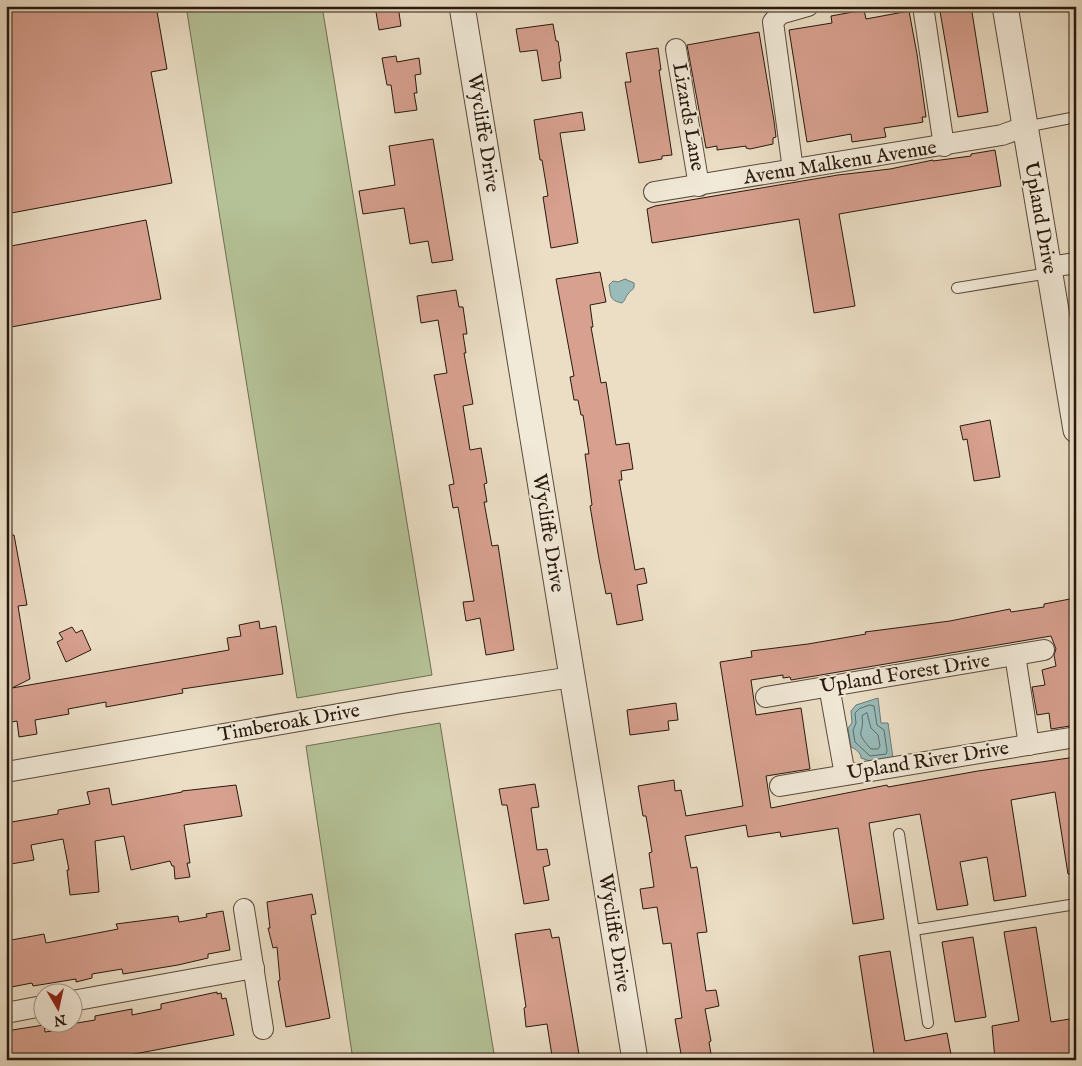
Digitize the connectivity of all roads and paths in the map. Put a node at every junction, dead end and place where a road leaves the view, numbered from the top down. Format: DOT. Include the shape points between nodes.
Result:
graph roads {
  1 [pos="462,6"];
  2 [pos="808,6"];
  3 [pos="923,6"];
  4 [pos="1005,6"];
  5 [pos="676,49"];
  6 [pos="1076,116"];
  7 [pos="1024,127"];
  8 [pos="944,146"];
  9 [pos="793,170"];
  10 [pos="699,186"];
  11 [pos="654,192"];
  12 [pos="1076,263"];
  13 [pos="1050,270"];
  14 [pos="957,288"];
  15 [pos="1070,358"];
  16 [pos="1076,430"];
  17 [pos="1044,650"];
  18 [pos="1014,655"];
  19 [pos="572,677"];
  20 [pos="829,686"];
  21 [pos="766,697"];
  22 [pos="1076,737"];
  23 [pos="1030,745"];
  24 [pos="6,772"];
  25 [pos="845,775"];
  26 [pos="780,786"];
  27 [pos="899,834"];
  28 [pos="1076,904"];
  29 [pos="244,909"];
  30 [pos="914,930"];
  31 [pos="254,968"];
  32 [pos="82,999"];
  33 [pos="32,1008"];
  34 [pos="6,1013"];
  35 [pos="928,1023"];
  36 [pos="263,1029"];
  37 [pos="635,1060"];
  1 -- 19 [label="street, Wycliffe Drive"];
  2 -- 9 [label="street" via="780,14 773,22"];
  3 -- 8 [label="street"];
  4 -- 7 [label="street, Upland Drive"];
  5 -- 10 [label="street, Lizards Lane"];
  6 -- 7 [label="lane"];
  7 -- 8 [label="street, Avenu Malkenu Avenue" via="1002,136"];
  7 -- 13 [label="street, Upland Drive"];
  8 -- 9 [label="street, Avenu Malkenu Avenue"];
  9 -- 10 [label="street, Avenu Malkenu Avenue"];
  10 -- 11 [label="street, Avenu Malkenu Avenue"];
  12 -- 13 [label="street"];
  13 -- 14 [label="lane"];
  13 -- 15 [label="street, Upland Drive"];
  15 -- 16 [label="street, Upland Drive"];
  17 -- 18 [label="street, Upland Forest Drive"];
  18 -- 20 [label="street, Upland Forest Drive"];
  18 -- 23 [label="street"];
  19 -- 24 [label="street, Timberoak Drive"];
  19 -- 37 [label="street, Wycliffe Drive"];
  20 -- 21 [label="street, Upland Forest Drive"];
  20 -- 25 [label="street"];
  22 -- 23 [label="street, Upland River Drive"];
  23 -- 25 [label="street, Upland River Drive"];
  25 -- 26 [label="street, Upland River Drive"];
  27 -- 30 [label="lane"];
  28 -- 30 [label="lane"];
  29 -- 31 [label="street"];
  30 -- 35 [label="lane"];
  31 -- 32 [label="street"];
  31 -- 36 [label="street"];
  33 -- 34 [label="street"];
}
